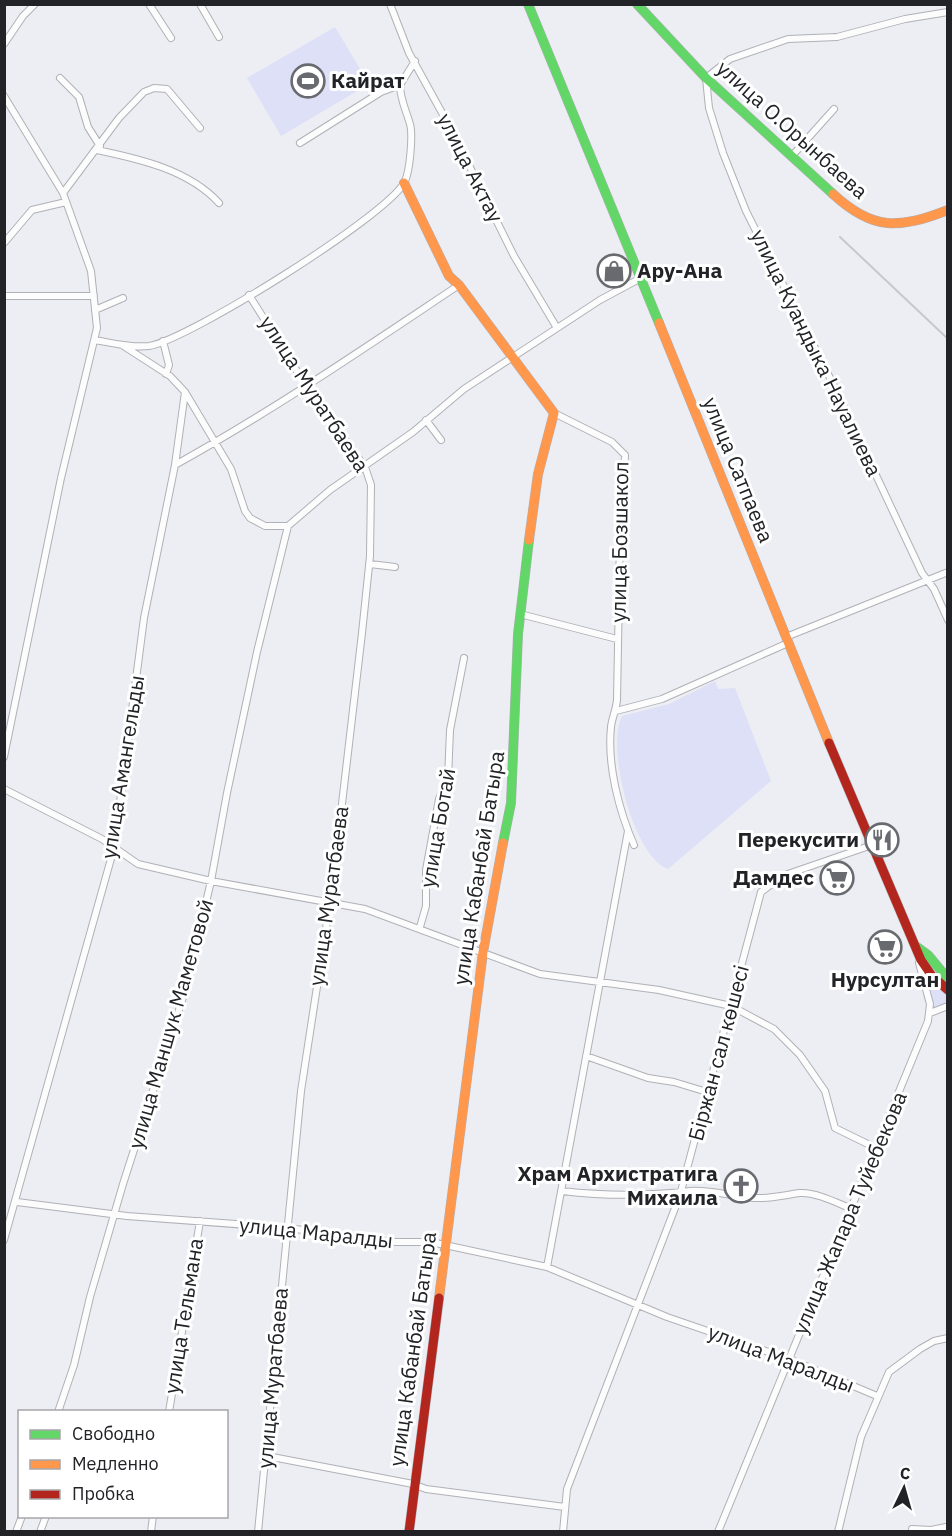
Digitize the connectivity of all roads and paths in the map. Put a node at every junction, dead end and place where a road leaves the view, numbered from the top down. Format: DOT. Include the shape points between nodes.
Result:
graph roads {
  1 [pos="35,4"];
  2 [pos="149,4"];
  3 [pos="200,4"];
  4 [pos="390,4"];
  5 [pos="528,4"];
  6 [pos="637,4"];
  7 [pos="948,12"];
  8 [pos="219,37"];
  9 [pos="171,38"];
  10 [pos="4,44"];
  11 [pos="415,61"];
  12 [pos="60,78"];
  13 [pos="706,78"];
  14 [pos="400,85"];
  15 [pos="4,96"];
  16 [pos="834,109"];
  17 [pos="200,128"];
  18 [pos="300,143"];
  19 [pos="99,148"];
  20 [pos="791,157"];
  21 [pos="404,183"];
  22 [pos="63,193"];
  23 [pos="66,202"];
  24 [pos="219,203"];
  25 [pos="948,210"];
  26 [pos="4,243"];
  27 [pos="639,279"];
  28 [pos="459,285"];
  29 [pos="249,295"];
  30 [pos="4,296"];
  31 [pos="94,296"];
  32 [pos="123,298"];
  33 [pos="95,310"];
  34 [pos="557,328"];
  35 [pos="95,340"];
  36 [pos="163,341"];
  37 [pos="121,345"];
  38 [pos="512,356"];
  39 [pos="166,374"];
  40 [pos="307,387"];
  41 [pos="184,392"];
  42 [pos="554,413"];
  43 [pos="426,420"];
  44 [pos="441,440"];
  45 [pos="215,442"];
  46 [pos="176,465"];
  47 [pos="365,467"];
  48 [pos="288,526"];
  49 [pos="370,564"];
  50 [pos="394,567"];
  51 [pos="948,572"];
  52 [pos="928,581"];
  53 [pos="520,614"];
  54 [pos="948,620"];
  55 [pos="617,639"];
  56 [pos="787,640"];
  57 [pos="464,658"];
  58 [pos="616,711"];
  59 [pos="4,758"];
  60 [pos="4,789"];
  61 [pos="628,831"];
  62 [pos="634,845"];
  63 [pos="872,845"];
  64 [pos="114,848"];
  65 [pos="211,881"];
  66 [pos="328,902"];
  67 [pos="420,927"];
  68 [pos="917,947"];
  69 [pos="483,952"];
  70 [pos="918,958"];
  71 [pos="948,979"];
  72 [pos="602,982"];
  73 [pos="948,990"];
  74 [pos="731,1006"];
  75 [pos="948,1006"];
  76 [pos="930,1013"];
  77 [pos="586,1056"];
  78 [pos="707,1092"];
  79 [pos="876,1148"];
  80 [pos="562,1191"];
  81 [pos="680,1195"];
  82 [pos="17,1202"];
  83 [pos="852,1209"];
  84 [pos="115,1214"];
  85 [pos="200,1221"];
  86 [pos="288,1228"];
  87 [pos="4,1240"];
  88 [pos="444,1245"];
  89 [pos="547,1267"];
  90 [pos="638,1305"];
  91 [pos="948,1338"];
  92 [pos="789,1359"];
  93 [pos="877,1396"];
  94 [pos="59,1410"];
  95 [pos="169,1410"];
  96 [pos="267,1456"];
  97 [pos="413,1484"];
  98 [pos="565,1507"];
  99 [pos="946,1527"];
  100 [pos="912,1529"];
  101 [pos="931,1531"];
  102 [pos="258,1532"];
  103 [pos="409,1532"];
  104 [pos="563,1532"];
  105 [pos="718,1532"];
  106 [pos="838,1532"];
  1 -- 10 [label="street"];
  2 -- 9 [label="street"];
  3 -- 8 [label="street"];
  4 -- 11 [label="street, улица Актау"];
  5 -- 27 [label="street, улица Сатпаева"];
  6 -- 13 [label="street, улица О.Орынбаева"];
  7 -- 13 [label="street" via="837,37 788,39 730,59"];
  11 -- 14 [label="street"];
  11 -- 34 [label="street, улица Актау" via="514,256"];
  12 -- 19 [label="street" via="79,98"];
  13 -- 20 [label="street, улица О.Орынбаева"];
  13 -- 52 [label="street, улица Куандыка Науалиева" via="709,108 746,211 836,387"];
  14 -- 18 [label="street" via="381,92"];
  14 -- 21 [label="street" via="411,126"];
  15 -- 22 [label="street"];
  16 -- 20 [label="street"];
  17 -- 19 [label="street" via="170,92 154,88 144,92 119,118"];
  19 -- 22 [label="street"];
  19 -- 24 [label="street" via="196,183"];
  20 -- 25 [label="street, улица О.Орынбаева" via="853,212 870,222 902,225"];
  21 -- 28 [label="street" via="437,254"];
  21 -- 29 [label="street" via="349,233"];
  22 -- 23 [label="street"];
  23 -- 26 [label="street" via="32,210"];
  23 -- 31 [label="street" via="91,271"];
  27 -- 34 [label="street"];
  27 -- 56 [label="street, улица Сатпаева"];
  28 -- 38 [label="street"];
  28 -- 40 [label="street"];
  29 -- 36 [label="street"];
  29 -- 40 [label="street, улица Муратбаева"];
  30 -- 31 [label="street"];
  31 -- 33 [label="street"];
  32 -- 33 [label="street"];
  33 -- 35 [label="street"];
  34 -- 38 [label="street"];
  35 -- 37 [label="street"];
  35 -- 59 [label="street" via="61,478"];
  36 -- 37 [label="street" via="149,346"];
  36 -- 39 [label="street" via="169,365"];
  37 -- 39 [label="street"];
  38 -- 42 [label="street"];
  38 -- 43 [label="street"];
  39 -- 41 [label="street"];
  40 -- 45 [label="street"];
  40 -- 47 [label="street, улица Муратбаева"];
  41 -- 45 [label="street"];
  41 -- 46 [label="street, улица Амангельды"];
  42 -- 53 [label="street, улица Кабанбай Батыра" via="538,474"];
  42 -- 55 [label="street, улица Бозшакол" via="612,442 625,455"];
  43 -- 44 [label="street"];
  43 -- 47 [label="street"];
  45 -- 46 [label="street"];
  45 -- 48 [label="street" via="231,469 250,518 265,526"];
  46 -- 64 [label="street, улица Амангельды" via="144,618"];
  47 -- 48 [label="street" via="330,490"];
  47 -- 49 [label="street, улица Муратбаева" via="371,484"];
  48 -- 65 [label="street, улица Маншук Маметовой" via="226,793"];
  49 -- 50 [label="street"];
  49 -- 66 [label="street, улица Муратбаева"];
  51 -- 52 [label="street"];
  52 -- 54 [label="street, улица Куандыка Науалиева"];
  52 -- 56 [label="street"];
  53 -- 55 [label="street"];
  53 -- 69 [label="street, улица Кабанбай Батыра" via="511,803"];
  55 -- 58 [label="street, улица Бозшакол"];
  56 -- 58 [label="street" via="662,699"];
  56 -- 63 [label="street, улица Сатпаева"];
  57 -- 67 [label="street, улица Ботай" via="450,730 448,778 439,799"];
  58 -- 61 [label="street, улица Бозшакол" via="611,726 612,765"];
  60 -- 64 [label="street" via="102,838"];
  61 -- 62 [label="street"];
  61 -- 72 [label="street"];
  63 -- 68 [label="street, улица Сатпаева"];
  63 -- 74 [label="street, Біржан сал көшесі" via="782,876 765,887"];
  64 -- 65 [label="street" via="138,864"];
  64 -- 82 [label="street, улица Амангельды"];
  65 -- 66 [label="street"];
  65 -- 84 [label="street, улица Маншук Маметовой" via="185,991"];
  66 -- 67 [label="street"];
  66 -- 86 [label="street, улица Муратбаева" via="301,1090"];
  67 -- 69 [label="street"];
  68 -- 70 [label="street, улица Сатпаева"];
  68 -- 71 [label="street, улица Сатпаева"];
  69 -- 72 [label="street" via="524,970"];
  69 -- 88 [label="street, улица Кабанбай Батыра"];
  70 -- 73 [label="street"];
  70 -- 76 [label="street"];
  72 -- 74 [label="street"];
  72 -- 77 [label="street"];
  74 -- 78 [label="street, Біржан сал көшесі"];
  74 -- 79 [label="street" via="787,1040 825,1091 835,1128"];
  75 -- 76 [label="street"];
  76 -- 79 [label="street, улица Жапара Туйебекова"];
  77 -- 78 [label="street" via="648,1078"];
  77 -- 80 [label="street"];
  78 -- 81 [label="street, Біржан сал көшесі"];
  79 -- 83 [label="street, улица Жапара Туйебекова"];
  80 -- 81 [label="street" via="607,1197 632,1193"];
  80 -- 89 [label="street"];
  81 -- 83 [label="street" via="690,1191 761,1198 801,1193"];
  81 -- 90 [label="street, Біржан сал көшесі"];
  82 -- 84 [label="street, улица Маралды"];
  82 -- 87 [label="street, улица Амангельды"];
  83 -- 92 [label="street, улица Жапара Туйебекова"];
  84 -- 85 [label="street, улица Маралды"];
  84 -- 94 [label="street, улица Маншук Маметовой"];
  85 -- 86 [label="street, улица Маралды"];
  85 -- 95 [label="street, улица Тельмана"];
  86 -- 88 [label="street, улица Маралды"];
  86 -- 96 [label="street, улица Муратбаева"];
  88 -- 89 [label="street, улица Маралды"];
  88 -- 97 [label="street, улица Кабанбай Батыра"];
  89 -- 90 [label="street, улица Маралды"];
  90 -- 92 [label="street, улица Маралды"];
  90 -- 98 [label="street, Біржан сал көшесі" via="567,1489"];
  91 -- 93 [label="street" via="934,1341 897,1364"];
  92 -- 93 [label="street, улица Маралды"];
  92 -- 105 [label="street, улица Жапара Туйебекова"];
  93 -- 106 [label="street" via="861,1437"];
  96 -- 97 [label="street"];
  96 -- 102 [label="street, улица Муратбаева"];
  97 -- 98 [label="street"];
  97 -- 103 [label="street, улица Кабанбай Батыра"];
  98 -- 104 [label="street, Біржан сал көшесі"];
  99 -- 101 [label="street"];
  100 -- 101 [label="street"];
}
